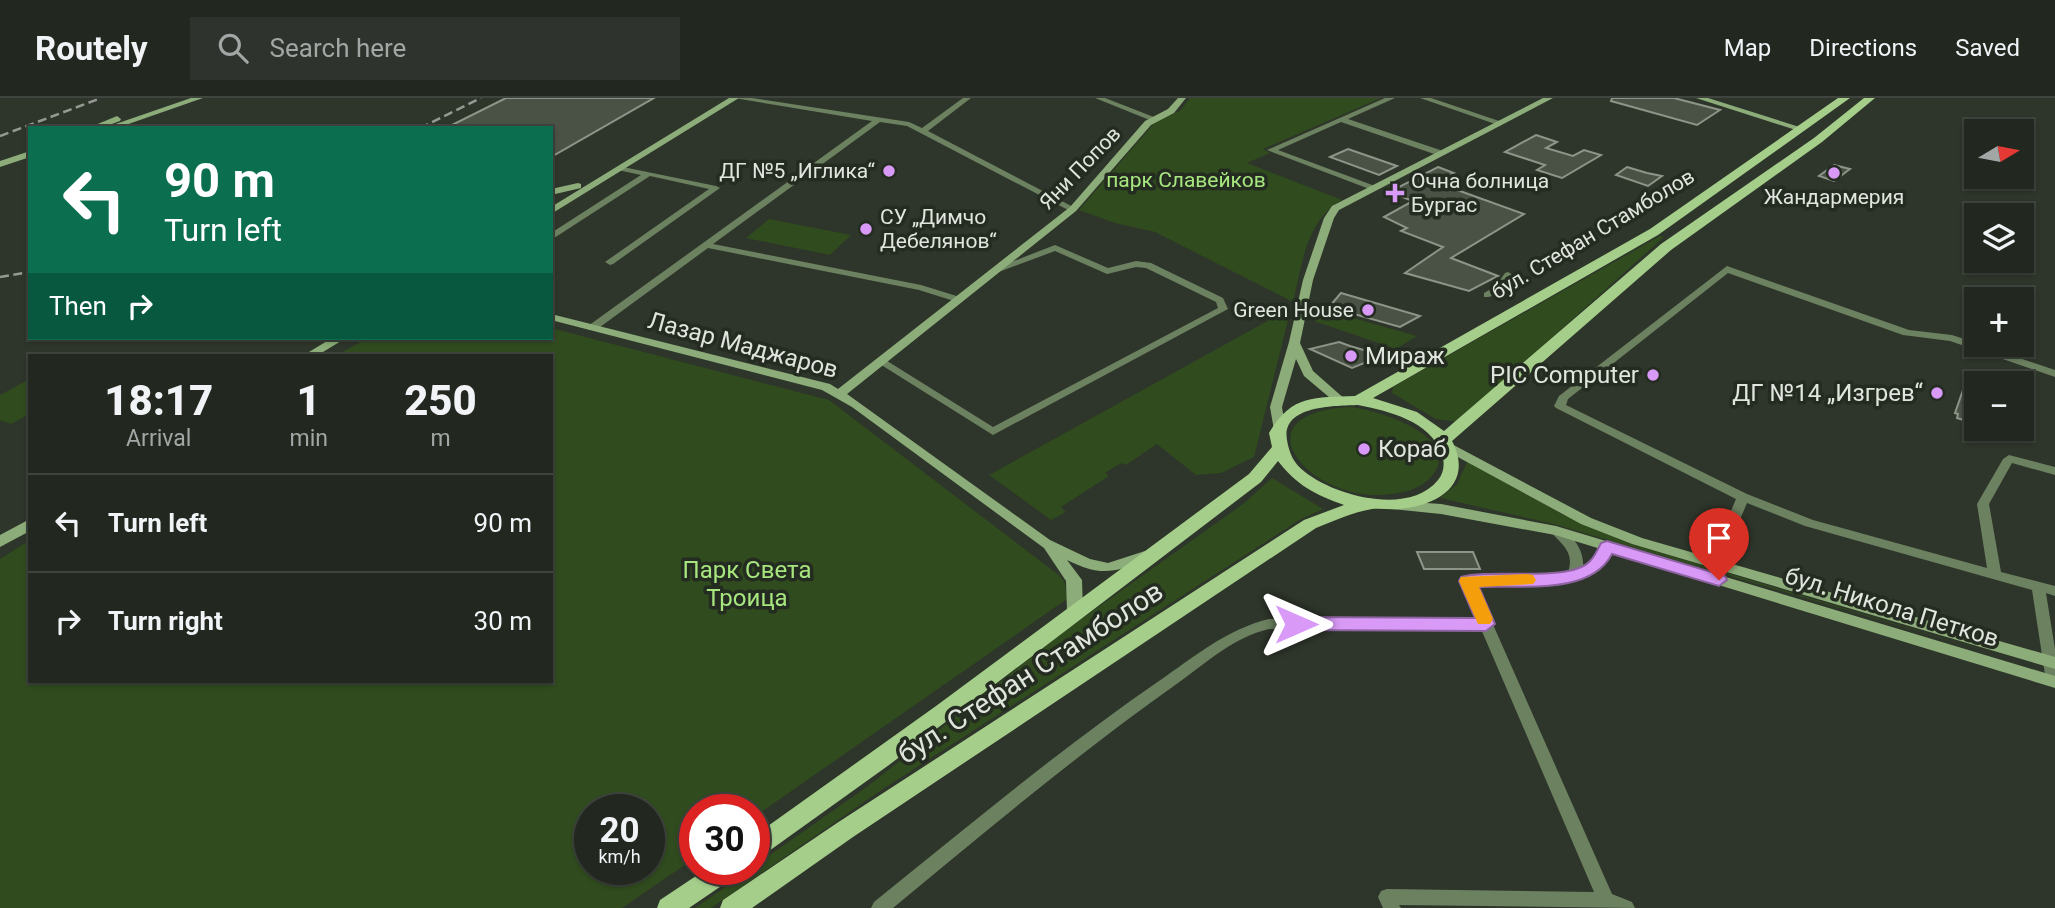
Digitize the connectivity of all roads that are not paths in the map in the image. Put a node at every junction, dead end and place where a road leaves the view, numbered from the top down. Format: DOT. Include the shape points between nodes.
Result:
graph roads {
  1 [pos="178,98"];
  2 [pos="199,98"];
  3 [pos="723,98"];
  4 [pos="736,98"];
  5 [pos="967,98"];
  6 [pos="1099,98"];
  7 [pos="1182,98"];
  8 [pos="1391,98"];
  9 [pos="1424,98"];
  10 [pos="1549,98"];
  11 [pos="1700,98"];
  12 [pos="1845,98"];
  13 [pos="1870,98"];
  14 [pos="765,100"];
  15 [pos="1155,119"];
  16 [pos="877,120"];
  17 [pos="1342,120"];
  18 [pos="1502,123"];
  19 [pos="98,126"];
  20 [pos="114,126"];
  21 [pos="1802,129"];
  22 [pos="923,131"];
  23 [pos="28,149"];
  24 [pos="1440,153"];
  25 [pos="28,155"];
  26 [pos="0,158"];
  27 [pos="0,164"];
  28 [pos="621,168"];
  29 [pos="1776,168"];
  30 [pos="648,174"];
  31 [pos="1372,188"];
  32 [pos="558,198"];
  33 [pos="1073,209"];
  34 [pos="553,236"];
  35 [pos="705,245"];
  36 [pos="610,262"];
  37 [pos="993,271"];
  38 [pos="1508,275"];
  39 [pos="1487,295"];
  40 [pos="957,299"];
  41 [pos="553,318"];
  42 [pos="592,328"];
  43 [pos="336,340"];
  44 [pos="1295,342"];
  45 [pos="312,354"];
  46 [pos="880,361"];
  47 [pos="2055,374"];
  48 [pos="840,393"];
  49 [pos="1340,400"];
  50 [pos="1358,400"];
  51 [pos="1279,427"];
  52 [pos="1445,443"];
  53 [pos="1277,451"];
  54 [pos="2055,471"];
  55 [pos="1744,497"];
  56 [pos="1379,505"];
  57 [pos="28,525"];
  58 [pos="1556,531"];
  59 [pos="0,542"];
  60 [pos="1045,543"];
  61 [pos="1607,547"];
  62 [pos="1154,553"];
  63 [pos="1712,563"];
  64 [pos="1574,574"];
  65 [pos="1995,575"];
  66 [pos="2038,587"];
  67 [pos="2055,591"];
  68 [pos="1075,611"];
  69 [pos="1486,624"];
  70 [pos="2052,662"];
  71 [pos="2054,681"];
  72 [pos="770,838"];
  73 [pos="702,885"];
  74 [pos="1606,900"];
  75 [pos="669,908"];
  76 [pos="732,908"];
  77 [pos="880,908"];
  78 [pos="1392,908"];
  79 [pos="1626,908"];
  1 -- 19 [label="main road"];
  2 -- 20 [label="main road"];
  3 -- 32 [label="main road"];
  4 -- 14 [label="street"];
  4 -- 28 [label="main road"];
  5 -- 22 [label="street"];
  6 -- 15 [label="street"];
  7 -- 15 [label="main road, Яни Попов" via="1171,111"];
  8 -- 17 [label="street"];
  9 -- 18 [label="street"];
  10 -- 18 [label="main road"];
  11 -- 21 [label="main road"];
  12 -- 21 [label="main road, бул. Стефан Стамболов"];
  13 -- 29 [label="main road, бул. Стефан Стамболов"];
  14 -- 16 [label="street"];
  15 -- 33 [label="main road, Яни Попов"];
  16 -- 22 [label="street" via="909,124"];
  16 -- 35 [label="street"];
  17 -- 24 [label="street"];
  17 -- 31 [label="street" via="1271,150"];
  18 -- 24 [label="main road"];
  21 -- 29 [label="main road" via="1811,135 1786,153"];
  21 -- 50 [label="main road, бул. Стефан Стамболов" via="1654,232"];
  22 -- 33 [label="street"];
  23 -- 26 [label="main road"];
  24 -- 31 [label="main road"];
  25 -- 27 [label="main road"];
  28 -- 30 [label="street"];
  28 -- 32 [label="main road"];
  29 -- 52 [label="main road, бул. Стефан Стамболов" via="1667,247"];
  30 -- 34 [label="street"];
  30 -- 36 [label="street" via="716,188"];
  31 -- 44 [label="main road" via="1335,208 1329,218 1308,280"];
  33 -- 37 [label="main road, Яни Попов"];
  35 -- 40 [label="street"];
  35 -- 42 [label="street"];
  37 -- 40 [label="main road, Яни Попов"];
  37 -- 46 [label="street" via="1055,248 1112,272 1148,265 1220,300 1223,309 993,432"];
  38 -- 39 [label="street" via="1500,288"];
  40 -- 46 [label="main road, Яни Попов"];
  41 -- 42 [label="main road, Лазар Маджаров"];
  42 -- 48 [label="main road, Лазар Маджаров"];
  43 -- 45 [label="main road"];
  44 -- 49 [label="main road" via="1308,373"];
  44 -- 51 [label="main road" via="1276,407"];
  46 -- 48 [label="main road, Яни Попов"];
  47 -- 55 [label="street" via="1952,338 1907,333 1727,269 1563,398 1560,406"];
  48 -- 60 [label="main road, Лазар Маджаров"];
  49 -- 50 [label="main road"];
  49 -- 51 [label="main road" via="1296,411"];
  50 -- 52 [label="main road" via="1407,414"];
  51 -- 53 [label="main road"];
  52 -- 56 [label="main road" via="1452,470 1438,490 1425,498"];
  52 -- 63 [label="main road, бул. Никола Петков" via="1586,520"];
  53 -- 56 [label="main road" via="1291,472 1310,485 1334,496"];
  53 -- 62 [label="main road, бул. Стефан Стамболов" via="1255,478"];
  54 -- 65 [label="street" via="2009,459 1994,480 1983,504"];
  55 -- 63 [label="street"];
  55 -- 65 [label="street" via="1810,523"];
  56 -- 58 [label="main road, бул. Никола Петков" via="1441,509"];
  56 -- 76 [label="main road, бул. Стефан Стамболов" via="1341,511 1310,524"];
  57 -- 59 [label="main road"];
  58 -- 61 [label="main road, бул. Никола Петков"];
  58 -- 64 [label="street" via="1575,548 1579,561"];
  60 -- 62 [label="main road, Лазар Маджаров" via="1108,568"];
  60 -- 68 [label="main road, Лазар Маджаров" via="1074,580"];
  61 -- 64 [label="street" via="1590,571"];
  61 -- 71 [label="main road, бул. Никола Петков"];
  62 -- 68 [label="main road, бул. Стефан Стамболов"];
  63 -- 70 [label="main road, бул. Никола Петков"];
  64 -- 69 [label="street" via="1467,581"];
  65 -- 66 [label="street"];
  66 -- 67 [label="street"];
  66 -- 70 [label="street"];
  68 -- 72 [label="main road, бул. Стефан Стамболов" via="890,754"];
  69 -- 74 [label="street"];
  69 -- 77 [label="street" via="1269,624 1245,630 1146,697"];
  70 -- 71 [label="street"];
  73 -- 75 [label="main road"];
  74 -- 78 [label="street" via="1387,897"];
  74 -- 79 [label="street"];
}
